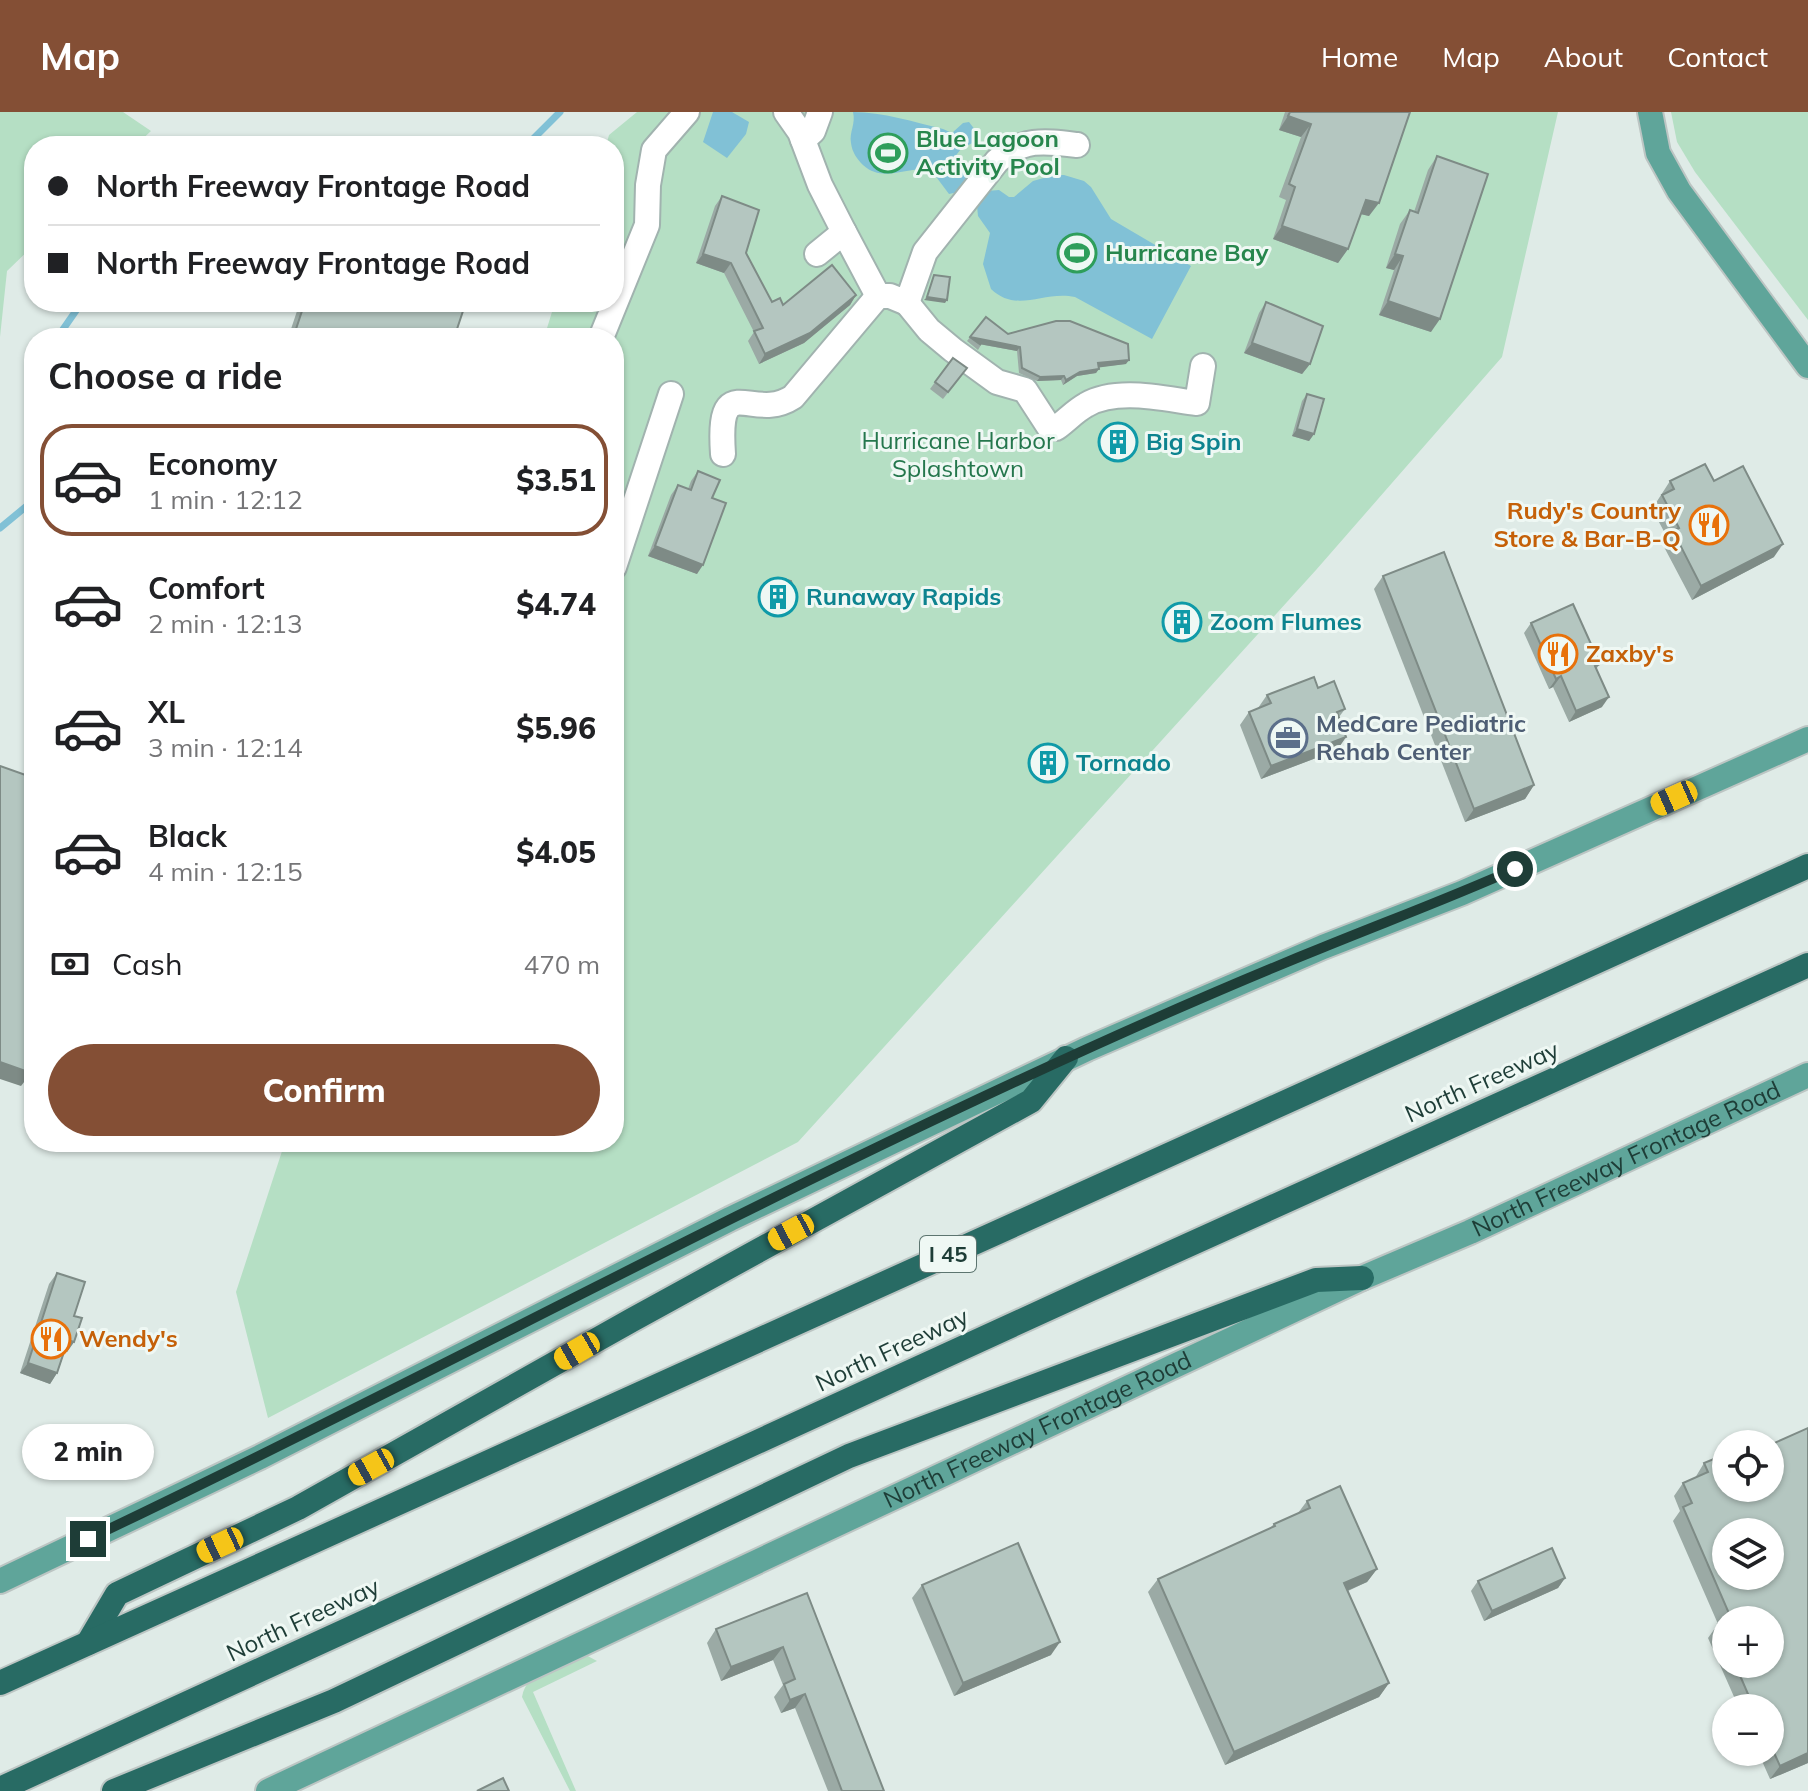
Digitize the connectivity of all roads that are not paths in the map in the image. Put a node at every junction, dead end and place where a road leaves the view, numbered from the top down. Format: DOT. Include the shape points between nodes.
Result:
graph roads {
  1 [pos="687,112"];
  2 [pos="786,112"];
  3 [pos="820,112"];
  4 [pos="1650,112"];
  5 [pos="803,140"];
  6 [pos="1077,145"];
  7 [pos="844,232"];
  8 [pos="817,254"];
  9 [pos="624,282"];
  10 [pos="878,296"];
  11 [pos="907,303"];
  12 [pos="1203,366"];
  13 [pos="1808,366"];
  14 [pos="671,394"];
  15 [pos="723,454"];
  16 [pos="624,537"];
  17 [pos="1808,739"];
  18 [pos="1808,866"];
  19 [pos="1808,965"];
  20 [pos="1066,1058"];
  21 [pos="1808,1075"];
  22 [pos="1362,1278"];
  23 [pos="0,1581"];
  24 [pos="88,1643"];
  25 [pos="0,1683"];
  26 [pos="0,1789"];
  27 [pos="114,1791"];
  28 [pos="268,1791"];
  1 -- 9 [label="street" via="654,150 647,225"];
  2 -- 5 [label="street"];
  3 -- 5 [label="street"];
  4 -- 13 [label="main road" via="1658,153 1679,191"];
  5 -- 7 [label="street"];
  6 -- 11 [label="street" via="1038,142 1012,148 925,252"];
  7 -- 8 [label="street"];
  7 -- 10 [label="street"];
  10 -- 11 [label="street"];
  10 -- 15 [label="street" via="793,397 768,406 747,401 727,408"];
  11 -- 12 [label="street" via="953,350 997,382 1025,390 1049,427 1056,428 1087,404 1109,397 1197,403"];
  14 -- 16 [label="street"];
  17 -- 20 [label="main road" via="1462,893"];
  18 -- 24 [label="highway, I 45"];
  19 -- 26 [label="highway, North Freeway"];
  20 -- 23 [label="main road"];
  20 -- 24 [label="highway" via="1031,1101 298,1508 117,1594"];
  21 -- 22 [label="main road, North Freeway Frontage Road"];
  22 -- 27 [label="highway" via="1316,1280 849,1456 334,1701"];
  22 -- 28 [label="main road, North Freeway Frontage Road"];
  24 -- 25 [label="highway, I 45"];
}
